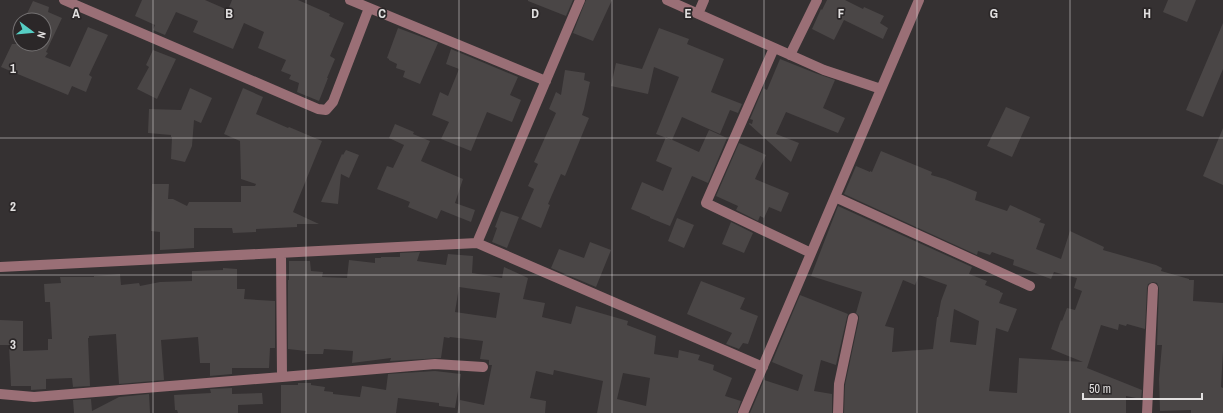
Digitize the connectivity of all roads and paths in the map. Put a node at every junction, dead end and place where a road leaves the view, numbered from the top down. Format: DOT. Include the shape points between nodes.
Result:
graph roads {
  1 [pos="64,0"];
  2 [pos="350,0"];
  3 [pos="580,0"];
  4 [pos="667,0"];
  5 [pos="704,0"];
  6 [pos="816,0"];
  7 [pos="919,0"];
  8 [pos="369,8"];
  9 [pos="698,14"];
  10 [pos="774,48"];
  11 [pos="790,55"];
  12 [pos="546,81"];
  13 [pos="881,89"];
  14 [pos="835,197"];
  15 [pos="477,243"];
  16 [pos="281,253"];
  17 [pos="811,253"];
  18 [pos="0,267"];
  19 [pos="1030,286"];
  20 [pos="1153,288"];
  21 [pos="853,318"];
  22 [pos="484,367"];
  23 [pos="763,367"];
  24 [pos="282,377"];
  25 [pos="0,394"];
  26 [pos="743,413"];
  27 [pos="838,413"];
  28 [pos="1147,413"];
  1 -- 8 [label="street" via="322,110 326,110 333,102"];
  2 -- 8 [label="street"];
  3 -- 12 [label="street"];
  4 -- 9 [label="street"];
  5 -- 9 [label="street"];
  6 -- 11 [label="street"];
  7 -- 13 [label="street"];
  8 -- 12 [label="street"];
  9 -- 10 [label="street"];
  10 -- 11 [label="street"];
  10 -- 17 [label="street" via="706,203"];
  11 -- 13 [label="street" via="824,70"];
  12 -- 15 [label="street"];
  13 -- 14 [label="street"];
  14 -- 17 [label="street"];
  14 -- 19 [label="street"];
  15 -- 16 [label="street"];
  15 -- 23 [label="street"];
  16 -- 18 [label="street"];
  16 -- 24 [label="street"];
  17 -- 23 [label="street"];
  20 -- 28 [label="street"];
  21 -- 27 [label="street" via="839,384"];
  22 -- 24 [label="street" via="435,364"];
  23 -- 26 [label="street"];
  24 -- 25 [label="street" via="34,396"];
}
